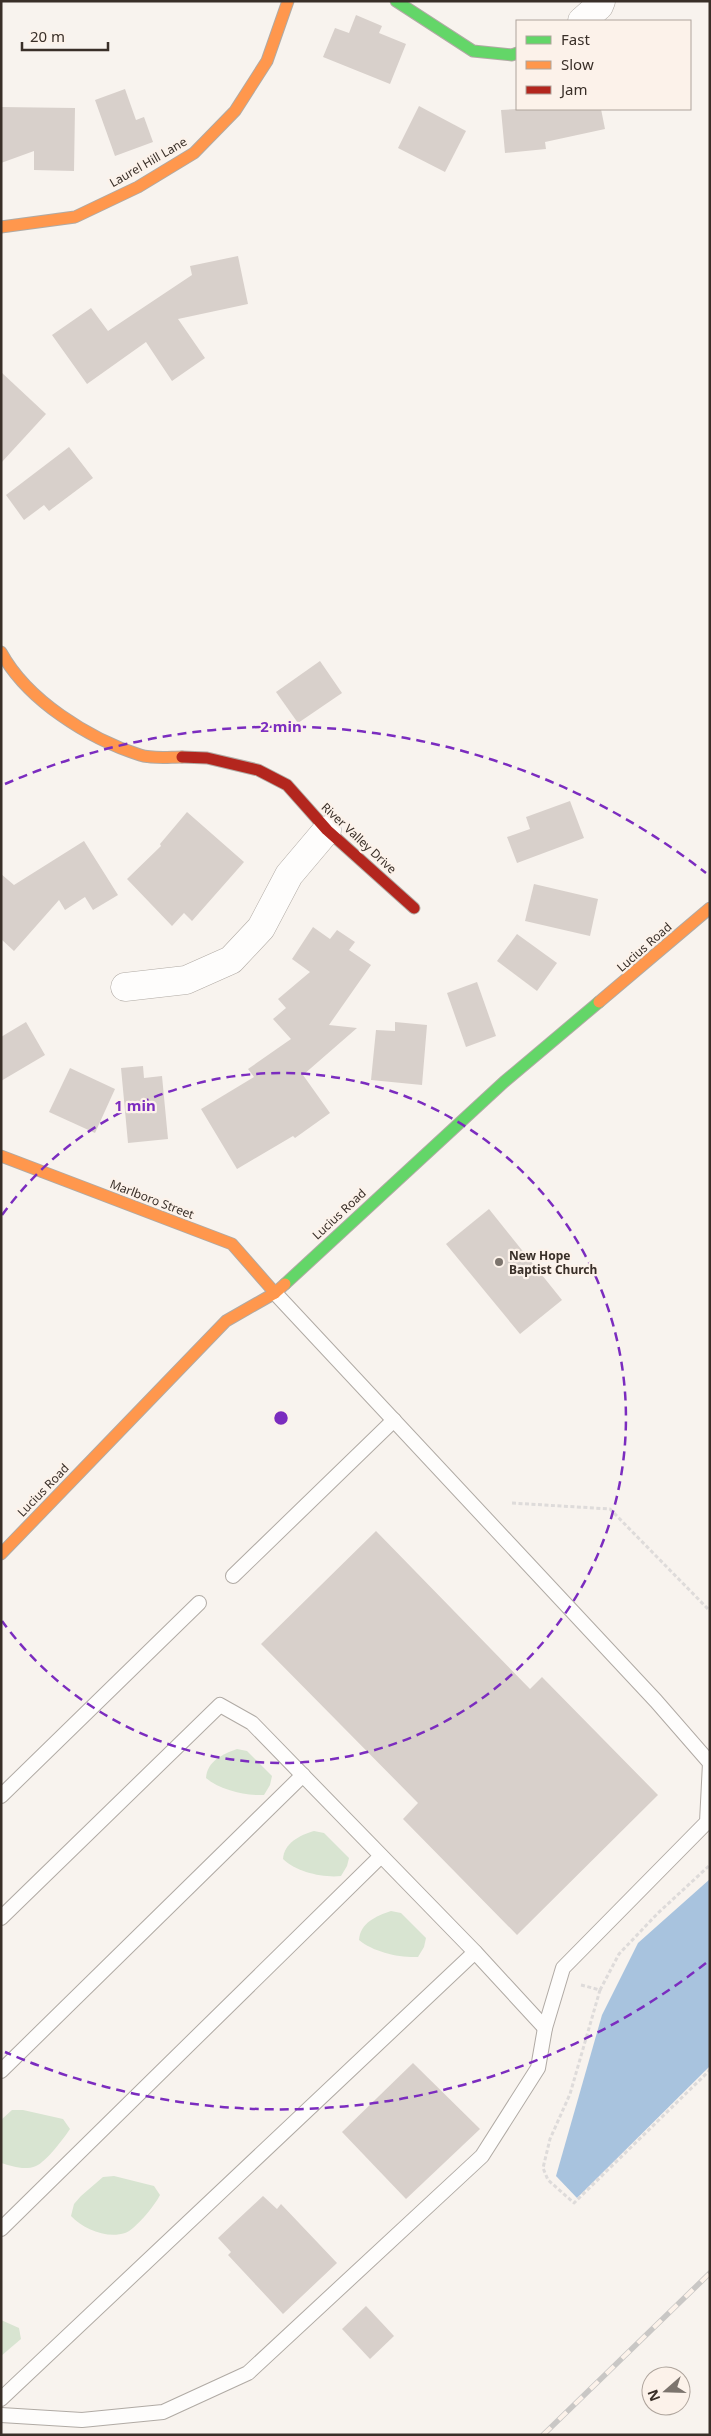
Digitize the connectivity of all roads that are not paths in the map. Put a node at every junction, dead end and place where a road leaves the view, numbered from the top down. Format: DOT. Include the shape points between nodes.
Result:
graph roads {
  1 [pos="288,1"];
  2 [pos="396,1"];
  3 [pos="602,1"];
  4 [pos="583,20"];
  5 [pos="516,53"];
  6 [pos="1,227"];
  7 [pos="1,652"];
  8 [pos="326,830"];
  9 [pos="414,908"];
  10 [pos="710,908"];
  11 [pos="125,987"];
  12 [pos="1,1156"];
  13 [pos="275,1293"];
  14 [pos="394,1420"];
  15 [pos="1,1554"];
  16 [pos="233,1576"];
  17 [pos="199,1603"];
  18 [pos="303,1775"];
  19 [pos="1,1796"];
  20 [pos="381,1856"];
  21 [pos="1,1918"];
  22 [pos="475,1952"];
  23 [pos="545,2028"];
  24 [pos="1,2071"];
  25 [pos="1,2229"];
  26 [pos="1,2399"];
  27 [pos="1,2415"];
  1 -- 6 [label="street, Laurel Hill Lane" via="267,61 235,111 194,153 138,187 75,217"];
  2 -- 5 [label="street" via="473,51"];
  3 -- 4 [label="street"];
  7 -- 8 [label="street, River Valley Drive" via="9,667 36,697 90,734 142,756 207,758 258,770 287,785"];
  8 -- 9 [label="street, River Valley Drive"];
  8 -- 11 [label="street" via="289,875 261,928 231,960 186,980"];
  10 -- 13 [label="street, Lucius Road" via="504,1082"];
  12 -- 13 [label="street, Marlboro Street" via="232,1244"];
  13 -- 14 [label="lane"];
  13 -- 15 [label="street, Lucius Road" via="226,1321"];
  14 -- 16 [label="lane"];
  14 -- 23 [label="lane" via="710,1763 707,1822 563,1968"];
  17 -- 19 [label="lane"];
  18 -- 20 [label="lane"];
  18 -- 21 [label="lane" via="252,1722 220,1705"];
  18 -- 24 [label="lane"];
  20 -- 22 [label="lane"];
  20 -- 25 [label="lane"];
  22 -- 23 [label="lane"];
  22 -- 26 [label="lane"];
  23 -- 27 [label="lane" via="538,2068 482,2156 248,2373 163,2412 82,2420"];
}
